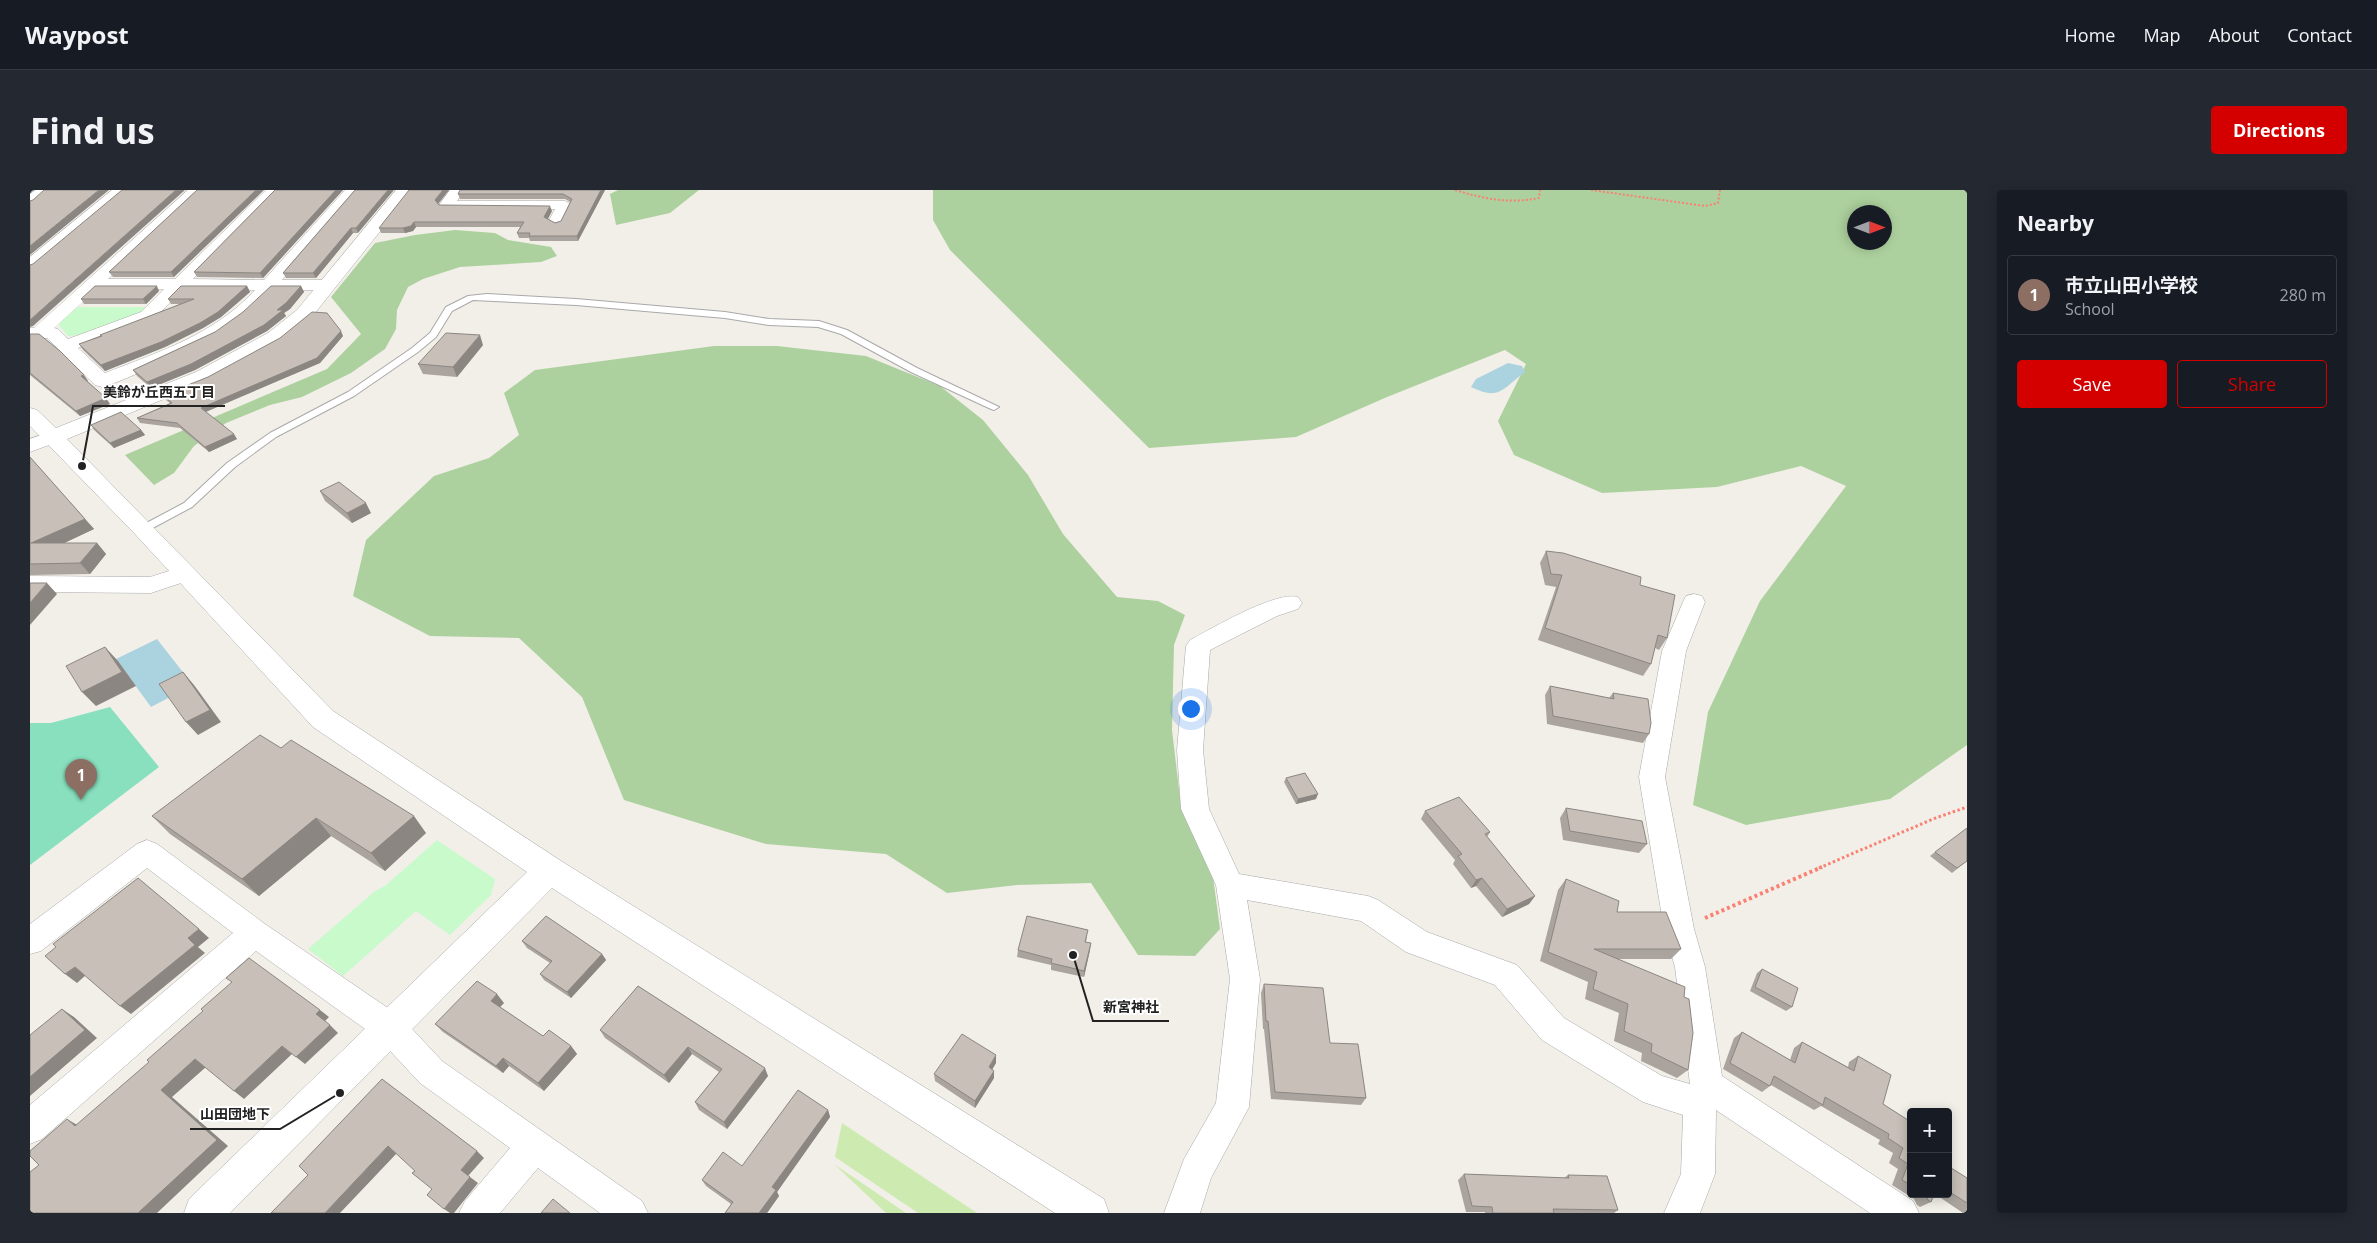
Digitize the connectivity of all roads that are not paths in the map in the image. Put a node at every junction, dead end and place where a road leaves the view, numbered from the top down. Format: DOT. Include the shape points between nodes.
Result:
graph roads {
  1 [pos="45,190"];
  2 [pos="121,190"];
  3 [pos="197,190"];
  4 [pos="274,190"];
  5 [pos="353,190"];
  6 [pos="405,190"];
  7 [pos="457,190"];
  8 [pos="532,190"];
  9 [pos="30,201"];
  10 [pos="521,205"];
  11 [pos="556,222"];
  12 [pos="30,265"];
  13 [pos="93,284"];
  14 [pos="178,285"];
  15 [pos="268,285"];
  16 [pos="327,285"];
  17 [pos="34,333"];
  18 [pos="66,346"];
  19 [pos="994,407"];
  20 [pos="30,414"];
  21 [pos="53,437"];
  22 [pos="30,446"];
  23 [pos="143,529"];
  24 [pos="185,574"];
  25 [pos="30,584"];
  26 [pos="1694,602"];
  27 [pos="1290,603"];
  28 [pos="550,870"];
  29 [pos="1230,885"];
  30 [pos="255,934"];
  31 [pos="30,941"];
  32 [pos="390,1028"];
  33 [pos="1704,1094"];
  34 [pos="30,1128"];
  35 [pos="534,1146"];
  36 [pos="204,1213"];
  37 [pos="477,1213"];
  38 [pos="630,1213"];
  39 [pos="1090,1213"];
  40 [pos="1182,1213"];
  41 [pos="1682,1213"];
  42 [pos="1901,1213"];
  1 -- 9 [label="street"];
  2 -- 12 [label="street"];
  3 -- 13 [label="street"];
  4 -- 14 [label="street"];
  5 -- 15 [label="street"];
  6 -- 16 [label="street"];
  7 -- 10 [label="street" via="446,205"];
  8 -- 10 [label="street"];
  10 -- 11 [label="street" via="565,205"];
  13 -- 14 [label="street"];
  13 -- 17 [label="street"];
  14 -- 15 [label="street"];
  14 -- 18 [label="street" via="147,316"];
  15 -- 16 [label="street"];
  15 -- 18 [label="street" via="238,316 219,330 187,347 102,381"];
  16 -- 21 [label="street" via="304,314 245,355 203,376"];
  17 -- 18 [label="street" via="52,333"];
  19 -- 23 [label="lane" via="914,370 844,332 819,324 576,302 471,298 449,309 433,336 415,350 350,394 273,435 231,465 188,505"];
  20 -- 21 [label="street"];
  21 -- 22 [label="street"];
  21 -- 23 [label="street"];
  23 -- 24 [label="street"];
  24 -- 25 [label="street" via="151,585"];
  24 -- 28 [label="street" via="323,720"];
  26 -- 33 [label="street" via="1674,651 1652,777 1679,929 1690,967"];
  27 -- 29 [label="street" via="1269,610 1198,646 1190,750 1195,809"];
  28 -- 32 [label="street"];
  28 -- 39 [label="street"];
  29 -- 33 [label="street" via="1368,909 1417,942 1506,975 1553,1029 1655,1090"];
  29 -- 40 [label="street" via="1245,979 1232,1107 1196,1171"];
  30 -- 31 [label="street" via="147,852"];
  30 -- 32 [label="street"];
  30 -- 34 [label="street"];
  32 -- 35 [label="street" via="431,1072"];
  32 -- 36 [label="street"];
  33 -- 41 [label="street" via="1698,1174"];
  33 -- 42 [label="street"];
  35 -- 37 [label="street"];
  35 -- 38 [label="street"];
}
